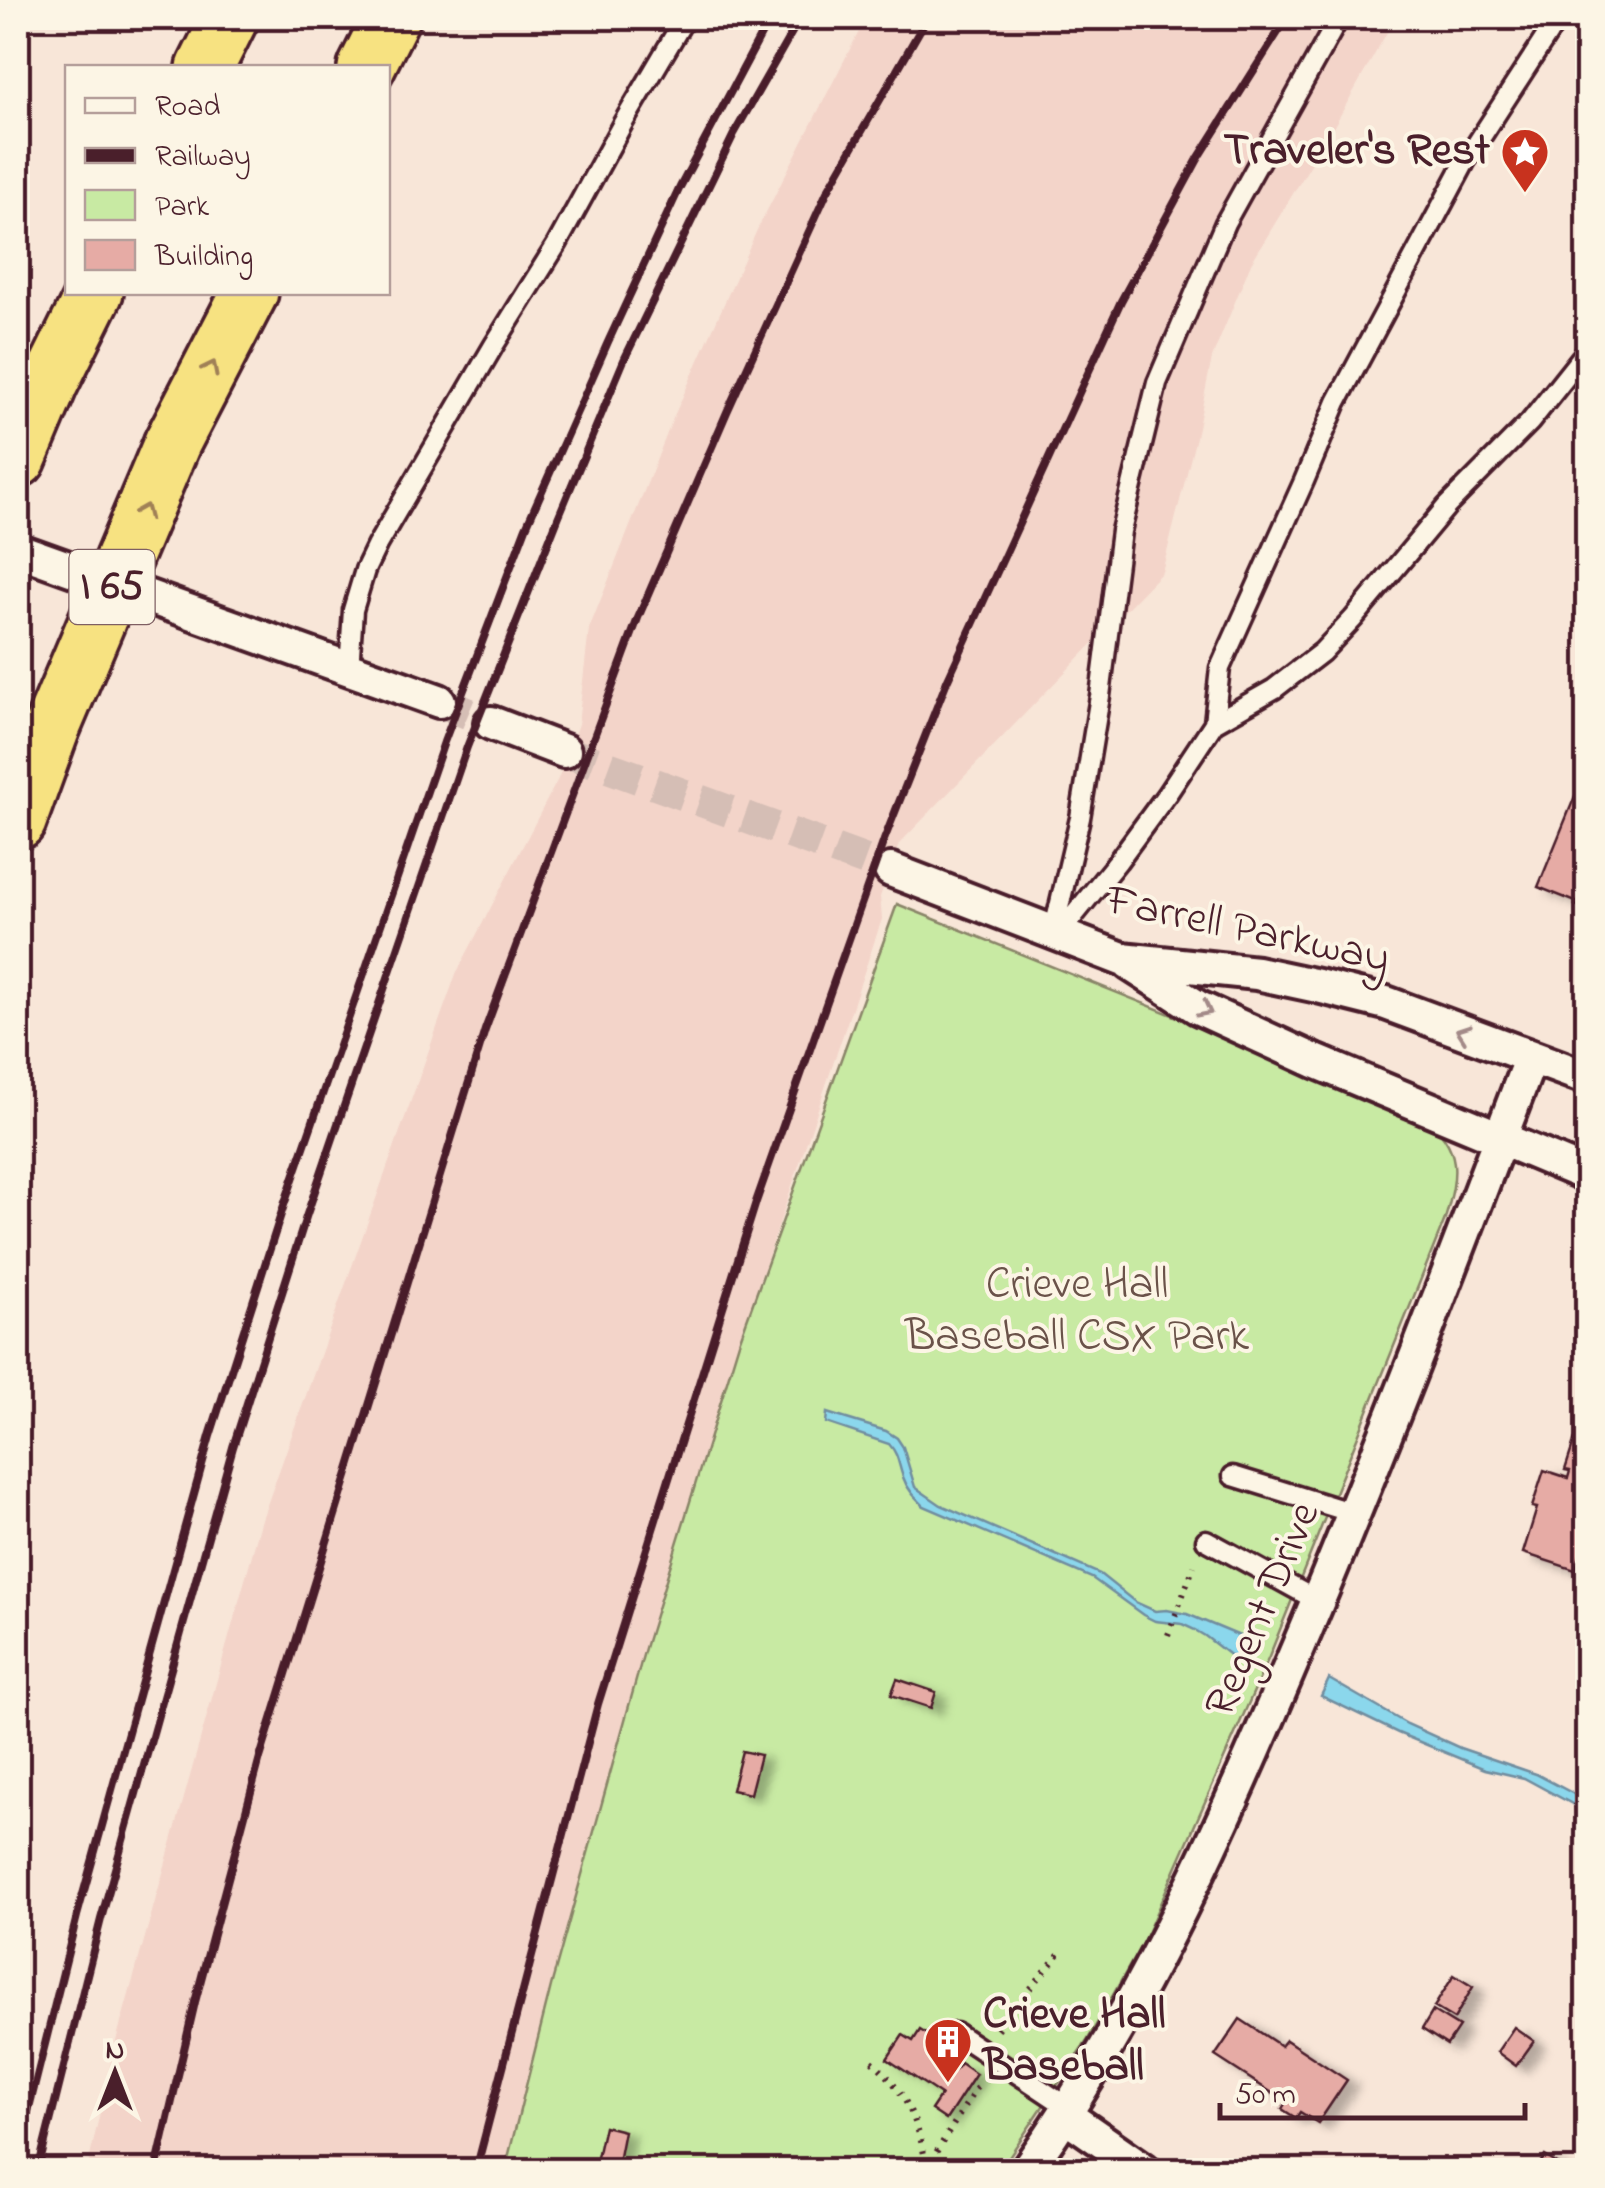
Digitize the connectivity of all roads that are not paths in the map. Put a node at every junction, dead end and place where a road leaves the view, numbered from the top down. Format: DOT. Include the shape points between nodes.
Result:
graph roads {
  1 [pos="230,18"];
  2 [pos="392,18"];
  3 [pos="686,18"];
  4 [pos="1339,18"];
  5 [pos="1558,18"];
  6 [pos="206,65"];
  7 [pos="368,65"];
  8 [pos="94,295"];
  9 [pos="248,295"];
  10 [pos="1588,349"];
  11 [pos="18,459"];
  12 [pos="18,550"];
  13 [pos="349,669"];
  14 [pos="439,701"];
  15 [pos="490,723"];
  16 [pos="1214,723"];
  17 [pos="564,751"];
  18 [pos="18,821"];
  19 [pos="891,870"];
  20 [pos="1056,934"];
  21 [pos="1122,959"];
  22 [pos="1531,1057"];
  23 [pos="1588,1078"];
  24 [pos="1500,1139"];
  25 [pos="1588,1175"];
  26 [pos="1233,1476"];
  27 [pos="1353,1513"];
  28 [pos="1206,1540"];
  29 [pos="1318,1601"];
  30 [pos="956,2034"];
  31 [pos="1067,2112"];
  32 [pos="1027,2170"];
  33 [pos="1144,2170"];
  1 -- 6 [label="highway"];
  2 -- 7 [label="highway"];
  3 -- 13 [label="lane" via="377,545 353,610"];
  4 -- 20 [label="lane" via="1225,223 1157,383 1121,531 1100,696"];
  5 -- 16 [label="lane" via="1465,162 1337,402 1220,668"];
  8 -- 11 [label="highway"];
  18 -- 9 [label="highway, I 65, one-way, bridge" via="172,443"];
  10 -- 16 [label="lane" via="1322,652"];
  12 -- 13 [label="street"];
  13 -- 14 [label="street"];
  15 -- 17 [label="street"];
  16 -- 20 [label="lane" via="1118,861"];
  19 -- 20 [label="street, Farrell Parkway"];
  20 -- 21 [label="street, Farrell Parkway"];
  22 -- 21 [label="street, Farrell Parkway, one-way" via="1318,986"];
  21 -- 24 [label="street, one-way" via="1197,1008"];
  22 -- 23 [label="street, Farrell Parkway"];
  22 -- 24 [label="street, Regent Drive"];
  24 -- 25 [label="street"];
  24 -- 27 [label="street, Regent Drive"];
  26 -- 27 [label="lane"];
  27 -- 29 [label="street, Regent Drive"];
  28 -- 29 [label="lane"];
  29 -- 31 [label="street, Regent Drive" via="1184,1906"];
  30 -- 31 [label="lane"];
  31 -- 32 [label="street, Regent Drive"];
  31 -- 33 [label="street"];
}
